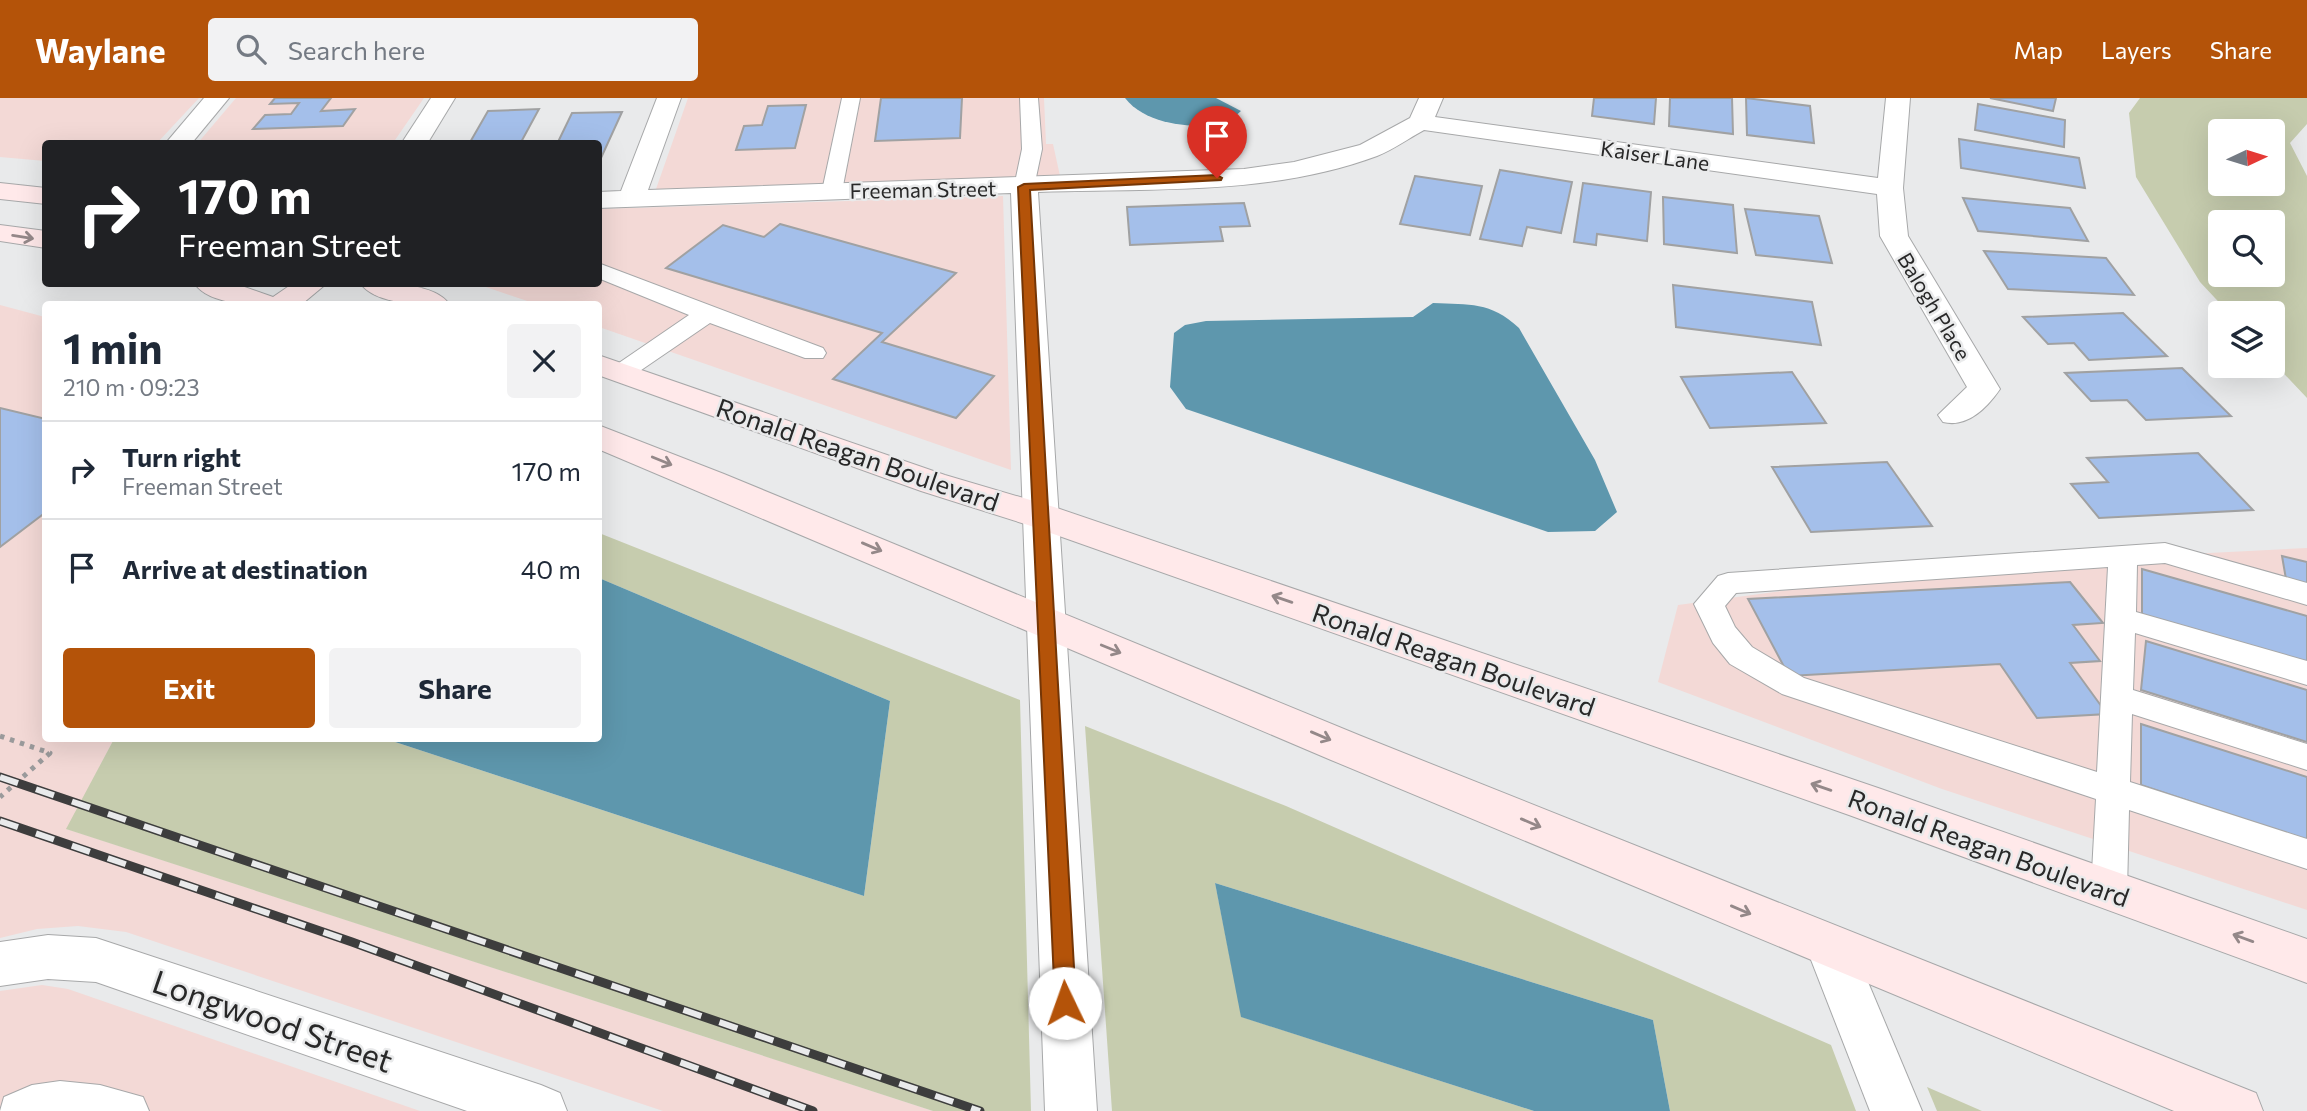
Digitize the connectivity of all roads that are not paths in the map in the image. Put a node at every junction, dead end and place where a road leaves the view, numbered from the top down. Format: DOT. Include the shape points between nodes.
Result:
graph roads {
  1 [pos="218,98"];
  2 [pos="443,98"];
  3 [pos="670,98"];
  4 [pos="851,98"];
  5 [pos="1029,98"];
  6 [pos="1431,98"];
  7 [pos="1898,98"];
  8 [pos="1420,122"];
  9 [pos="181,140"];
  10 [pos="417,140"];
  11 [pos="1024,187"];
  12 [pos="1890,188"];
  13 [pos="0,191"];
  14 [pos="832,191"];
  15 [pos="42,196"];
  16 [pos="631,199"];
  17 [pos="602,200"];
  18 [pos="0,233"];
  19 [pos="42,239"];
  20 [pos="602,272"];
  21 [pos="218,287"];
  22 [pos="307,287"];
  23 [pos="385,287"];
  24 [pos="257,301"];
  25 [pos="287,301"];
  26 [pos="425,301"];
  27 [pos="707,314"];
  28 [pos="814,353"];
  29 [pos="610,368"];
  30 [pos="1955,415"];
  31 [pos="602,438"];
  32 [pos="1041,516"];
  33 [pos="2123,555"];
  34 [pos="2307,594"];
  35 [pos="2120,618"];
  36 [pos="1047,623"];
  37 [pos="2307,673"];
  38 [pos="2116,697"];
  39 [pos="2307,757"];
  40 [pos="2112,788"];
  41 [pos="2307,854"];
  42 [pos="2109,890"];
  43 [pos="1830,947"];
  44 [pos="2307,961"];
  45 [pos="0,964"];
  46 [pos="18,1111"];
  47 [pos="129,1111"];
  48 [pos="541,1111"];
  49 [pos="1070,1111"];
  50 [pos="1896,1111"];
  51 [pos="2237,1111"];
  1 -- 9 [label="street"];
  2 -- 10 [label="street"];
  3 -- 16 [label="street"];
  4 -- 14 [label="lane"];
  5 -- 11 [label="lane" via="1032,149"];
  6 -- 8 [label="street"];
  7 -- 12 [label="street, Balogh Place"];
  8 -- 11 [label="street, Freeman Street" via="1369,150 1295,170 1244,177"];
  8 -- 12 [label="street, Kaiser Lane"];
  11 -- 14 [label="street, Freeman Street"];
  11 -- 32 [label="street"];
  12 -- 30 [label="street, Balogh Place" via="1894,236 1984,388"];
  13 -- 15 [label="main road"];
  14 -- 16 [label="street, Freeman Street"];
  16 -- 17 [label="street, Freeman Street"];
  18 -- 19 [label="main road, one-way"];
  20 -- 27 [label="lane"];
  21 -- 24 [label="main road"];
  22 -- 25 [label="main road"];
  23 -- 26 [label="main road"];
  27 -- 28 [label="lane"];
  27 -- 29 [label="lane"];
  29 -- 32 [label="main road, Ronald Reagan Boulevard" via="933,483"];
  31 -- 36 [label="main road, one-way" via="809,520"];
  32 -- 36 [label="street"];
  42 -- 32 [label="main road, Ronald Reagan Boulevard, one-way"];
  33 -- 34 [label="lane" via="2165,553"];
  33 -- 35 [label="lane"];
  33 -- 40 [label="lane" via="1728,583 1709,604 1720,632 1749,665 1793,686"];
  35 -- 37 [label="lane"];
  35 -- 38 [label="lane"];
  36 -- 43 [label="main road, one-way"];
  36 -- 49 [label="street"];
  38 -- 39 [label="lane"];
  38 -- 40 [label="lane"];
  40 -- 41 [label="lane"];
  40 -- 42 [label="lane"];
  44 -- 42 [label="main road, Ronald Reagan Boulevard, one-way"];
  43 -- 50 [label="street"];
  43 -- 51 [label="main road"];
  45 -- 48 [label="street, Longwood Street" via="63,955 96,960"];
  46 -- 47 [label="lane" via="38,1101 58,1099"];
}
